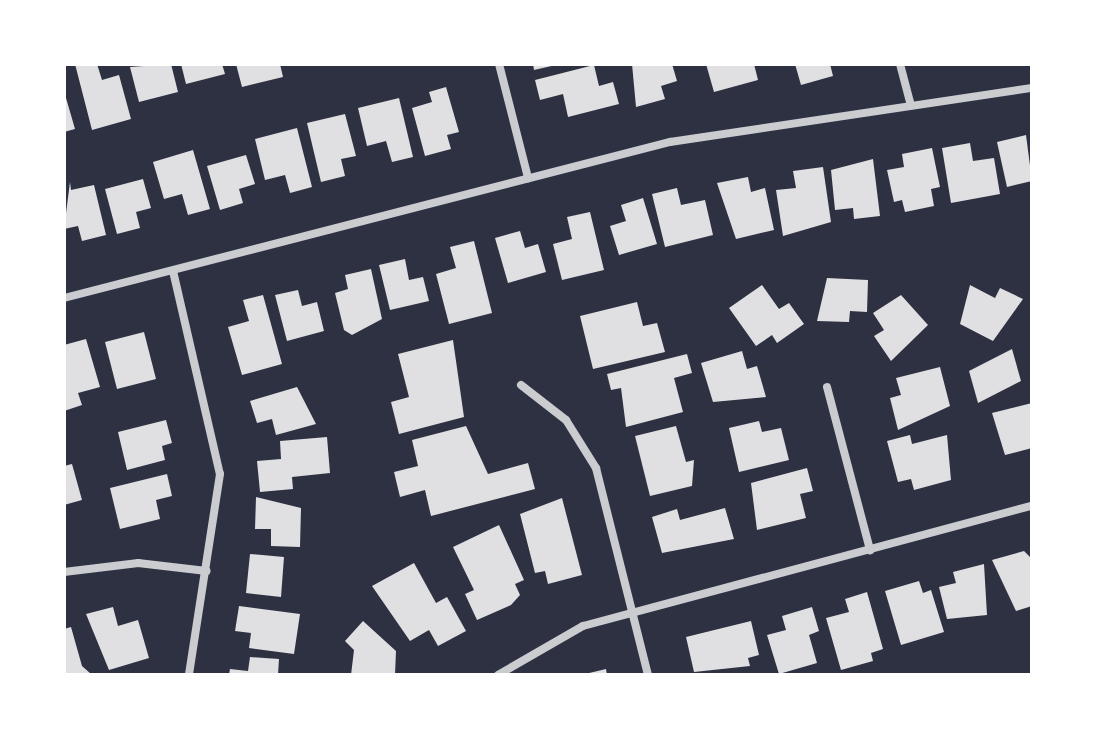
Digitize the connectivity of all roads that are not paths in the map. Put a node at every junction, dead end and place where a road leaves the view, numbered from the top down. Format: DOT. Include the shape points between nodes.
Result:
graph roads {
  1 [pos="499,64"];
  2 [pos="900,64"];
  3 [pos="1032,88"];
  4 [pos="911,106"];
  5 [pos="528,178"];
  6 [pos="173,271"];
  7 [pos="64,298"];
  8 [pos="521,385"];
  9 [pos="827,387"];
  10 [pos="1032,506"];
  11 [pos="870,550"];
  12 [pos="207,571"];
  13 [pos="64,572"];
  14 [pos="630,613"];
  15 [pos="189,675"];
  16 [pos="498,675"];
  17 [pos="648,675"];
  1 -- 5 [label="street"];
  2 -- 4 [label="street"];
  3 -- 4 [label="street"];
  4 -- 5 [label="street" via="670,142"];
  5 -- 6 [label="street"];
  6 -- 7 [label="street"];
  6 -- 12 [label="street" via="218,460"];
  8 -- 14 [label="street" via="566,420 596,468"];
  9 -- 11 [label="street"];
  10 -- 11 [label="street"];
  11 -- 14 [label="street"];
  12 -- 13 [label="street" via="138,563"];
  12 -- 15 [label="street"];
  14 -- 16 [label="street" via="551,639"];
  14 -- 17 [label="street"];
}
